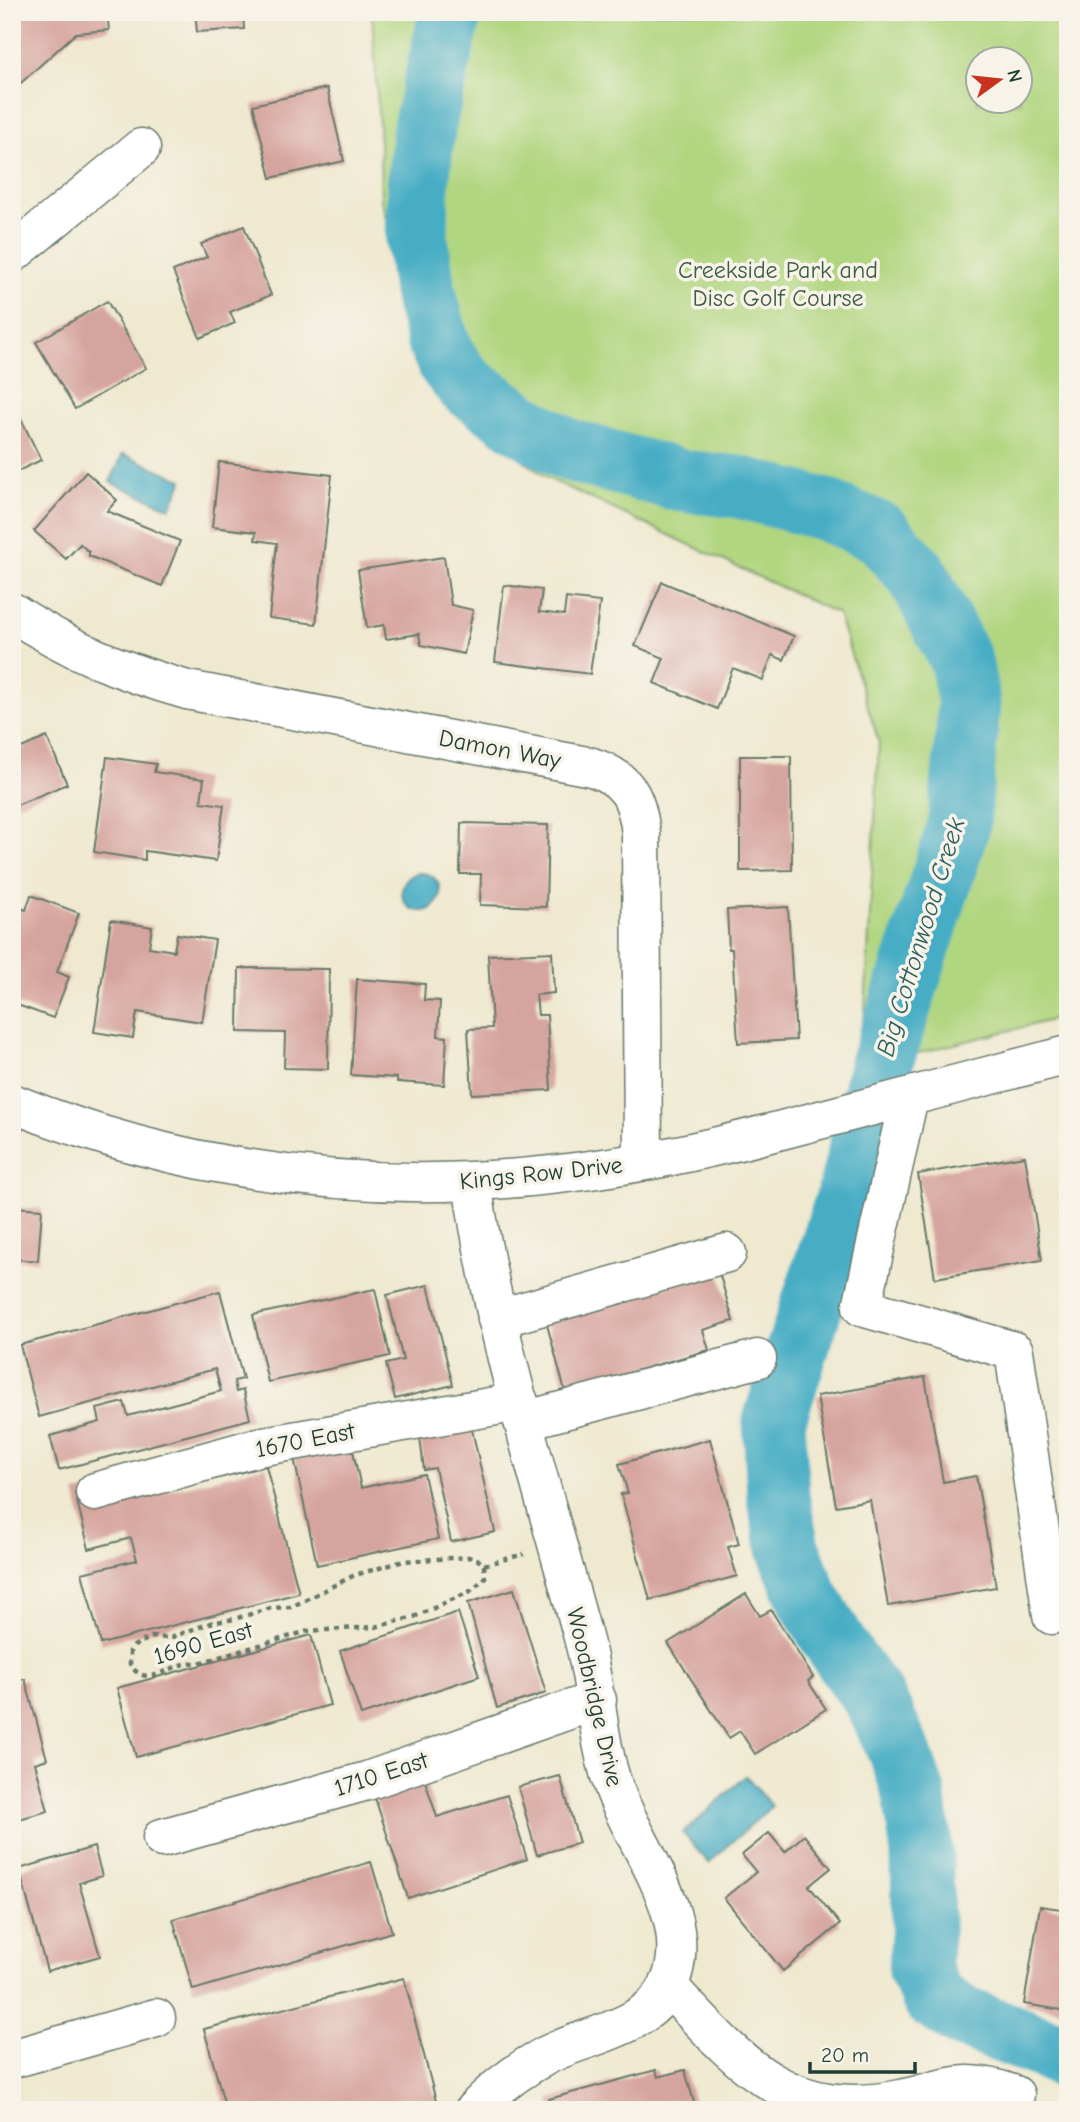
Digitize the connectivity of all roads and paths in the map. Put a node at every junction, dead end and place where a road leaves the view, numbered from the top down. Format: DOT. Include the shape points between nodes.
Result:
graph roads {
  1 [pos="141,148"];
  2 [pos="12,254"];
  3 [pos="12,612"];
  4 [pos="1068,1055"];
  5 [pos="909,1097"];
  6 [pos="12,1103"];
  7 [pos="643,1161"];
  8 [pos="472,1182"];
  9 [pos="727,1253"];
  10 [pos="497,1319"];
  11 [pos="757,1359"];
  12 [pos="521,1412"];
  13 [pos="95,1492"];
  14 [pos="522,1555"];
  15 [pos="484,1565"];
  16 [pos="1052,1615"];
  17 [pos="597,1700"];
  18 [pos="162,1838"];
  19 [pos="668,1986"];
  20 [pos="156,2018"];
  21 [pos="12,2059"];
  22 [pos="1015,2095"];
  23 [pos="474,2110"];
  1 -- 2 [label="street"];
  3 -- 7 [label="street, Damon Way" via="90,658 187,690 592,767 621,783 634,800 641,834"];
  4 -- 5 [label="street, Kings Row Drive"];
  5 -- 7 [label="street, Kings Row Drive"];
  5 -- 16 [label="street" via="862,1307 1014,1351"];
  6 -- 8 [label="street, Kings Row Drive" via="154,1151 221,1165 352,1181"];
  7 -- 8 [label="street, Kings Row Drive"];
  8 -- 10 [label="street, Woodbridge Drive"];
  9 -- 10 [label="street"];
  10 -- 12 [label="street, Woodbridge Drive"];
  11 -- 12 [label="street, 1670 East"];
  12 -- 13 [label="street, 1670 East" via="258,1447"];
  12 -- 17 [label="street, Woodbridge Drive"];
  14 -- 15 [label="path, 1690 East"];
  15 -- 15 [label="path, 1690 East" via="468,1557 404,1561 355,1575 291,1607 210,1623 170,1638 146,1639 130,1651 130,1664 141,1675 155,1676 184,1663 199,1663 308,1631 375,1627 414,1617 469,1592 485,1578"];
  17 -- 18 [label="street, 1710 East" via="366,1781"];
  17 -- 19 [label="street, Woodbridge Drive" via="610,1777 675,1927 677,1956"];
  19 -- 22 [label="street" via="743,2063 771,2084 815,2101 858,2106 974,2084"];
  19 -- 23 [label="street" via="637,2018 523,2069"];
  20 -- 21 [label="street"];
}
